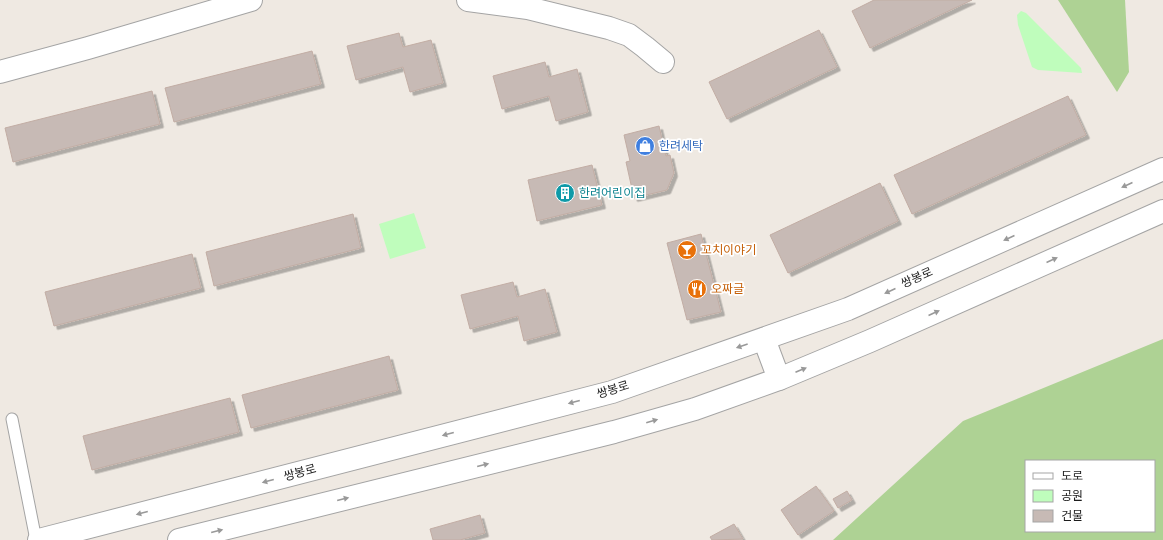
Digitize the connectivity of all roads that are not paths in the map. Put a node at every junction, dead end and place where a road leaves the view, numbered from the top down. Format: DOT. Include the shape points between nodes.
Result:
graph roads {
  1 [pos="251,0"];
  2 [pos="468,0"];
  3 [pos="663,62"];
  4 [pos="0,72"];
  5 [pos="1163,169"];
  6 [pos="1163,211"];
  7 [pos="764,339"];
  8 [pos="778,379"];
  9 [pos="12,419"];
  10 [pos="36,540"];
  11 [pos="39,540"];
  12 [pos="179,540"];
  1 -- 4 [label="street"];
  2 -- 3 [label="street" via="528,8 609,28 629,35"];
  5 -- 7 [label="street, 쌍봉로, one-way" via="848,309"];
  8 -- 6 [label="street, one-way"];
  7 -- 8 [label="street"];
  7 -- 11 [label="street, 쌍봉로, one-way" via="612,392"];
  12 -- 8 [label="street, one-way" via="614,432 695,408"];
  9 -- 10 [label="lane"];
}
